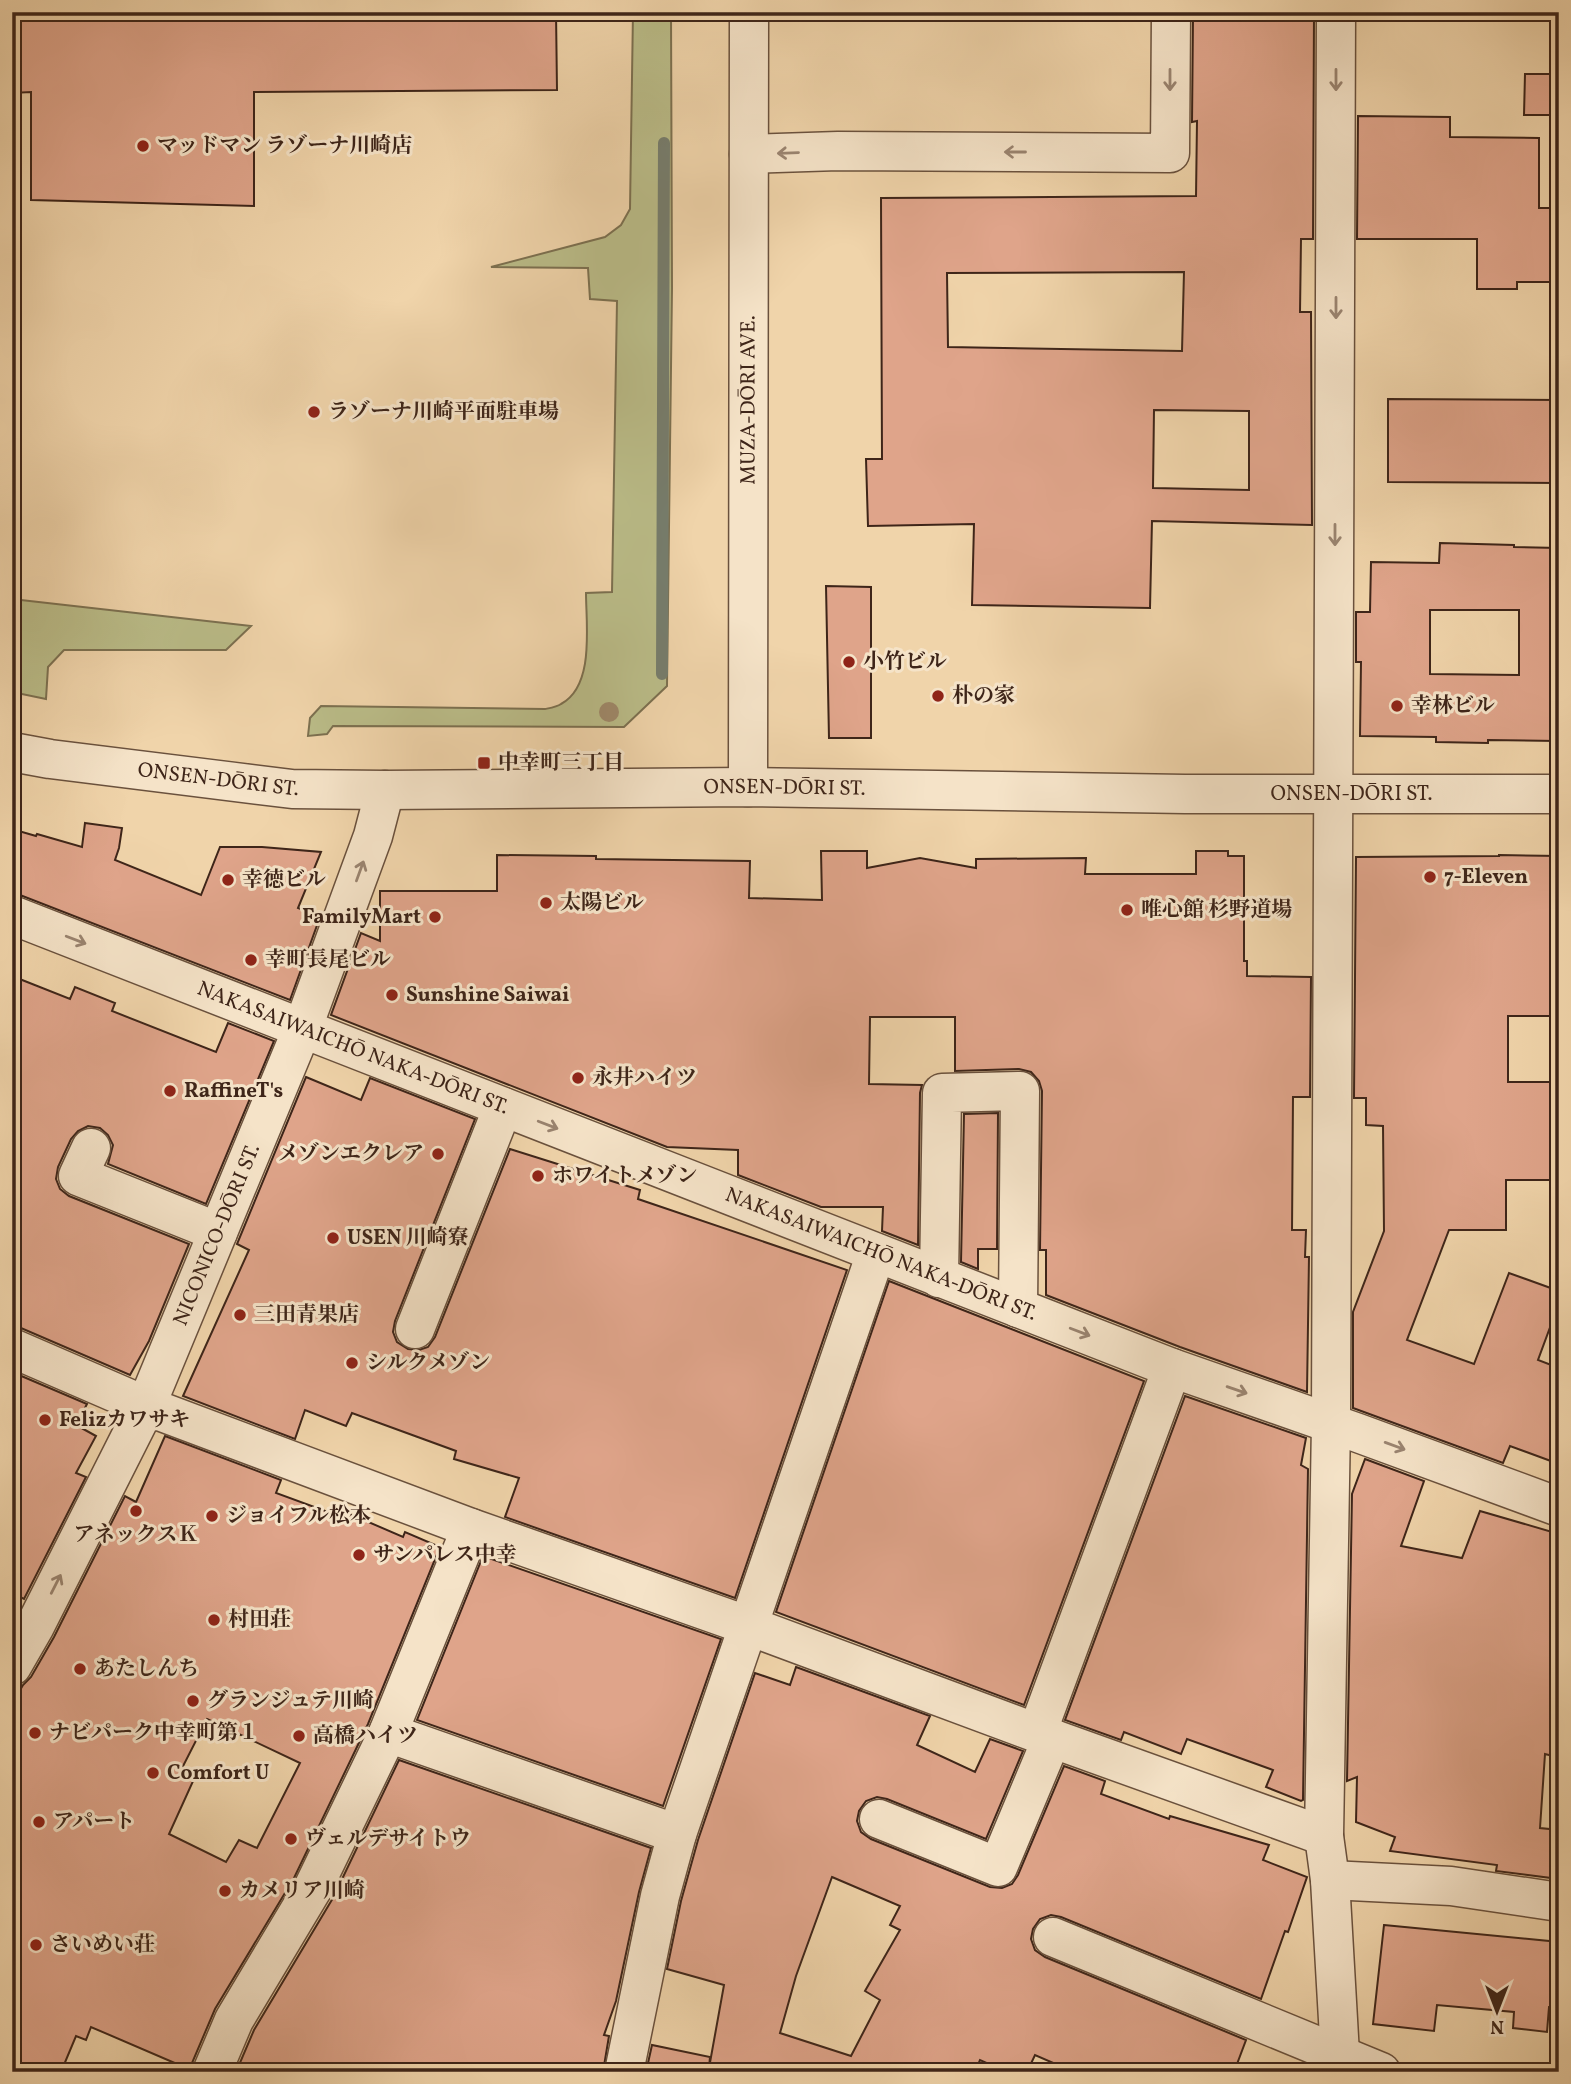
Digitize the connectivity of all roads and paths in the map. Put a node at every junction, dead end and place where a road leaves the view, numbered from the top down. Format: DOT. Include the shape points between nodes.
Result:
graph roads {
  1 [pos="749,12"];
  2 [pos="1171,12"];
  3 [pos="1336,12"];
  4 [pos="749,154"];
  5 [pos="12,752"];
  6 [pos="748,787"];
  7 [pos="385,790"];
  8 [pos="1335,794"];
  9 [pos="1559,794"];
  10 [pos="12,915"];
  11 [pos="303,1027"];
  12 [pos="503,1107"];
  13 [pos="91,1148"];
  14 [pos="218,1232"];
  15 [pos="876,1253"];
  16 [pos="939,1278"];
  17 [pos="1017,1308"];
  18 [pos="415,1329"];
  19 [pos="12,1348"];
  20 [pos="1172,1368"];
  21 [pos="146,1406"];
  22 [pos="1331,1423"];
  23 [pos="1559,1507"];
  24 [pos="471,1528"];
  25 [pos="24,1619"];
  26 [pos="749,1626"];
  27 [pos="12,1666"];
  28 [pos="388,1733"];
  29 [pos="1045,1735"];
  30 [pos="879,1819"];
  31 [pos="677,1834"];
  32 [pos="1324,1836"];
  33 [pos="1330,1880"];
  34 [pos="1559,1902"];
  35 [pos="1054,1937"];
  36 [pos="1341,2063"];
  37 [pos="212,2072"];
  38 [pos="624,2072"];
  39 [pos="1381,2072"];
  1 -- 4 [label="street, MUZA-DŌRI AVE."];
  2 -- 4 [label="street, one-way" via="1170,153"];
  3 -- 8 [label="street, one-way"];
  4 -- 6 [label="street, MUZA-DŌRI AVE."];
  5 -- 7 [label="street, ONSEN-DŌRI ST." via="292,789"];
  6 -- 7 [label="street, ONSEN-DŌRI ST."];
  6 -- 8 [label="street, ONSEN-DŌRI ST."];
  11 -- 7 [label="street, NICONICO-DŌRI ST., one-way" via="373,836"];
  8 -- 9 [label="street, ONSEN-DŌRI ST."];
  8 -- 22 [label="street"];
  10 -- 11 [label="street, NAKASAIWAICHŌ NAKA-DŌRI ST., one-way"];
  11 -- 12 [label="street, NAKASAIWAICHŌ NAKA-DŌRI ST."];
  11 -- 14 [label="street, NICONICO-DŌRI ST."];
  12 -- 15 [label="street, NAKASAIWAICHŌ NAKA-DŌRI ST., one-way"];
  12 -- 18 [label="street"];
  13 -- 14 [label="street" via="78,1175"];
  14 -- 21 [label="street, NICONICO-DŌRI ST."];
  15 -- 16 [label="street, NAKASAIWAICHŌ NAKA-DŌRI ST."];
  15 -- 26 [label="street"];
  16 -- 17 [label="street, NAKASAIWAICHŌ NAKA-DŌRI ST."];
  16 -- 17 [label="street" via="942,1093 1020,1091"];
  17 -- 20 [label="street, NAKASAIWAICHŌ NAKA-DŌRI ST., one-way"];
  19 -- 21 [label="street"];
  20 -- 22 [label="street, NAKASAIWAICHŌ NAKA-DŌRI ST., one-way"];
  20 -- 29 [label="street"];
  21 -- 24 [label="street"];
  25 -- 21 [label="street, NICONICO-DŌRI ST., one-way"];
  22 -- 23 [label="street, NAKASAIWAICHŌ NAKA-DŌRI ST., one-way"];
  22 -- 32 [label="street"];
  24 -- 26 [label="street"];
  24 -- 28 [label="street"];
  25 -- 27 [label="street, NICONICO-DŌRI ST."];
  26 -- 29 [label="street"];
  26 -- 31 [label="street"];
  28 -- 31 [label="street"];
  28 -- 37 [label="street" via="313,1888 234,2020"];
  29 -- 30 [label="street" via="998,1867"];
  29 -- 32 [label="street"];
  31 -- 38 [label="street"];
  32 -- 33 [label="street"];
  33 -- 34 [label="street" via="1451,1886"];
  33 -- 36 [label="street"];
  35 -- 36 [label="street"];
  36 -- 39 [label="street"];
}
